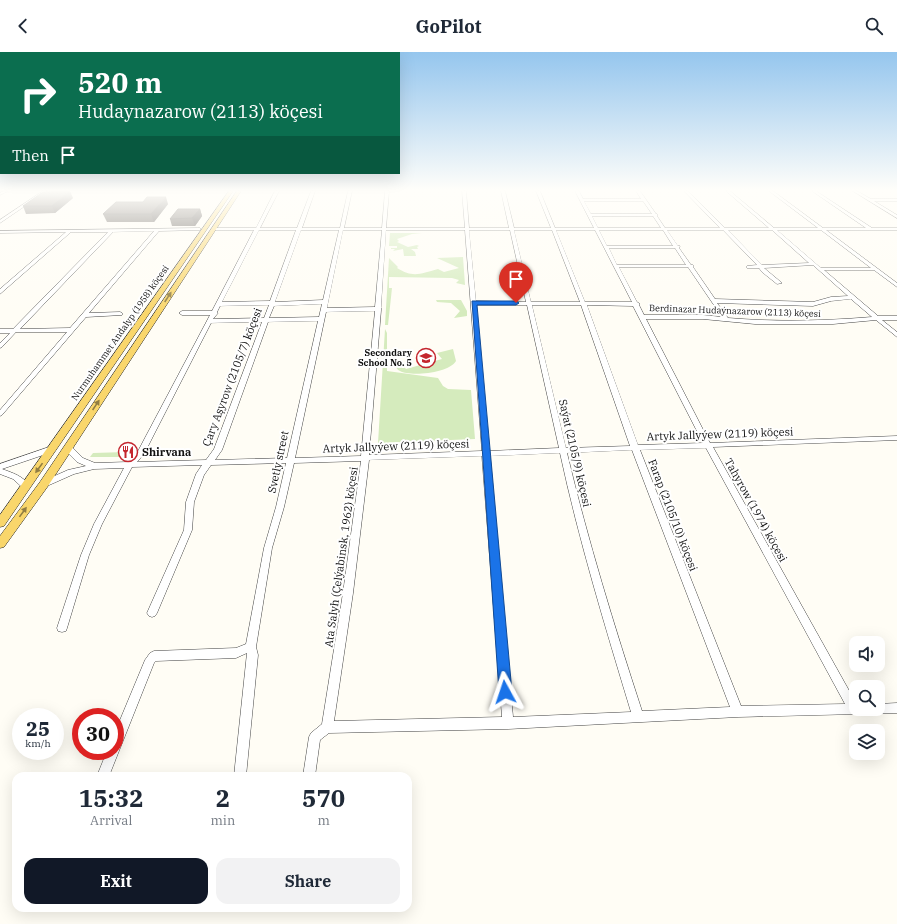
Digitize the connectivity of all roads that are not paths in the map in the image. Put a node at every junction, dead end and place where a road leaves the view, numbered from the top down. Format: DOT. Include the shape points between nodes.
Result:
graph roads {
  1 [pos="0,232"];
  2 [pos="21,232"];
  3 [pos="69,232"];
  4 [pos="110,232"];
  5 [pos="156,232"];
  6 [pos="193,232"];
  7 [pos="200,232"];
  8 [pos="208,232"];
  9 [pos="257,232"];
  10 [pos="297,232"];
  11 [pos="341,232"];
  12 [pos="384,232"];
  13 [pos="468,232"];
  14 [pos="512,232"];
  15 [pos="555,232"];
  16 [pos="600,232"];
  17 [pos="668,232"];
  18 [pos="728,232"];
  19 [pos="776,232"];
  20 [pos="827,232"];
  21 [pos="607,247"];
  22 [pos="678,247"];
  23 [pos="813,264"];
  24 [pos="616,266"];
  25 [pos="691,266"];
  26 [pos="749,267"];
  27 [pos="762,267"];
  28 [pos="819,269"];
  29 [pos="876,269"];
  30 [pos="779,283"];
  31 [pos="897,285"];
  32 [pos="0,292"];
  33 [pos="851,297"];
  34 [pos="715,301"];
  35 [pos="474,303"];
  36 [pos="530,303"];
  37 [pos="583,303"];
  38 [pos="219,304"];
  39 [pos="271,304"];
  40 [pos="637,304"];
  41 [pos="324,306"];
  42 [pos="379,309"];
  43 [pos="215,313"];
  44 [pos="120,314"];
  45 [pos="182,314"];
  46 [pos="84,315"];
  47 [pos="644,317"];
  48 [pos="878,318"];
  49 [pos="897,318"];
  50 [pos="321,319"];
  51 [pos="726,319"];
  52 [pos="265,320"];
  53 [pos="210,321"];
  54 [pos="72,330"];
  55 [pos="0,331"];
  56 [pos="15,331"];
  57 [pos="897,335"];
  58 [pos="0,346"];
  59 [pos="0,414"];
  60 [pos="897,438"];
  61 [pos="708,445"];
  62 [pos="68,448"];
  63 [pos="635,448"];
  64 [pos="52,449"];
  65 [pos="563,451"];
  66 [pos="486,454"];
  67 [pos="365,458"];
  68 [pos="289,461"];
  69 [pos="209,462"];
  70 [pos="94,466"];
  71 [pos="129,466"];
  72 [pos="0,467"];
  73 [pos="0,471"];
  74 [pos="44,484"];
  75 [pos="26,486"];
  76 [pos="0,522"];
  77 [pos="0,544"];
  78 [pos="152,613"];
  79 [pos="62,628"];
  80 [pos="250,647"];
  81 [pos="849,701"];
  82 [pos="897,708"];
  83 [pos="885,709"];
  84 [pos="849,710"];
  85 [pos="738,712"];
  86 [pos="638,716"];
  87 [pos="508,723"];
  88 [pos="124,724"];
  89 [pos="327,727"];
  90 [pos="109,760"];
  91 [pos="105,772"];
  92 [pos="240,772"];
  93 [pos="311,772"];
  1 -- 2 [label="street"];
  3 -- 32 [label="street"];
  4 -- 56 [label="street"];
  5 -- 46 [label="street"];
  6 -- 7 [label="street"];
  7 -- 64 [label="main road, Nurmuhammet Andalyp (1958) köçesi"];
  62 -- 8 [label="main road, Nurmuhammet Andalyp (1958) köçesi, one-way"];
  9 -- 38 [label="street"];
  10 -- 39 [label="street, Çary Aşyrow (2105/7) köçesi"];
  11 -- 41 [label="street, Svetly street"];
  12 -- 42 [label="street, Ata Salyh (Çelýabinsk, 1962) köçesi"];
  13 -- 35 [label="street"];
  14 -- 36 [label="street, Saýat (2105/9) köçesi"];
  15 -- 37 [label="street, Farap (2105/10) köçesi"];
  16 -- 21 [label="street, Tahyrow (1974) köçesi"];
  17 -- 22 [label="street"];
  18 -- 27 [label="street"];
  19 -- 23 [label="street"];
  20 -- 29 [label="street"];
  21 -- 22 [label="street"];
  21 -- 24 [label="street, Tahyrow (1974) köçesi"];
  22 -- 25 [label="street"];
  23 -- 27 [label="street"];
  23 -- 28 [label="street"];
  24 -- 25 [label="street"];
  24 -- 40 [label="street, Tahyrow (1974) köçesi"];
  25 -- 34 [label="street"];
  26 -- 27 [label="street"];
  27 -- 30 [label="street" via="764,272"];
  28 -- 29 [label="street"];
  28 -- 33 [label="street"];
  29 -- 31 [label="street"];
  33 -- 34 [label="street" via="813,304"];
  33 -- 48 [label="street"];
  34 -- 51 [label="street"];
  35 -- 36 [label="street"];
  35 -- 66 [label="street"];
  36 -- 37 [label="street"];
  36 -- 65 [label="street, Saýat (2105/9) köçesi"];
  37 -- 40 [label="street"];
  37 -- 63 [label="street, Farap (2105/10) köçesi"];
  38 -- 39 [label="street"];
  38 -- 43 [label="street"];
  39 -- 41 [label="street"];
  39 -- 52 [label="street, Çary Aşyrow (2105/7) köçesi"];
  40 -- 47 [label="street, Tahyrow (1974) köçesi"];
  41 -- 42 [label="street"];
  41 -- 50 [label="street, Svetly street"];
  42 -- 67 [label="street, Ata Salyh (Çelýabinsk, 1962) köçesi"];
  43 -- 45 [label="street"];
  43 -- 53 [label="street"];
  44 -- 46 [label="street"];
  46 -- 54 [label="street"];
  47 -- 51 [label="street, Berdinazar Hudaýnazarow (2113) köçesi"];
  47 -- 61 [label="street, Tahyrow (1974) köçesi"];
  48 -- 49 [label="street, Berdinazar Hudaýnazarow (2113) köçesi"];
  48 -- 51 [label="street, Berdinazar Hudaýnazarow (2113) köçesi" via="818,322 755,322"];
  48 -- 57 [label="street"];
  50 -- 52 [label="street"];
  50 -- 68 [label="street, Svetly street"];
  52 -- 53 [label="street"];
  52 -- 69 [label="street, Çary Aşyrow (2105/7) köçesi" via="218,450"];
  53 -- 71 [label="street" via="140,454"];
  54 -- 56 [label="street"];
  54 -- 59 [label="street"];
  55 -- 56 [label="street"];
  56 -- 58 [label="street"];
  60 -- 61 [label="street, Artyk Jallyýew (2119) köçesi"];
  61 -- 63 [label="street, Artyk Jallyýew (2119) köçesi"];
  61 -- 81 [label="street, Tahyrow (1974) köçesi"];
  62 -- 70 [label="street" via="80,460"];
  62 -- 74 [label="main road, Nurmuhammet Andalyp (1958) köçesi"];
  63 -- 65 [label="street, Artyk Jallyýew (2119) köçesi"];
  63 -- 85 [label="street, Farap (2105/10) köçesi"];
  64 -- 72 [label="street"];
  64 -- 75 [label="main road, Nurmuhammet Andalyp (1958) köçesi, one-way"];
  65 -- 66 [label="street, Artyk Jallyýew (2119) köçesi"];
  65 -- 86 [label="street, Saýat (2105/9) köçesi" via="595,578"];
  66 -- 67 [label="street, Artyk Jallyýew (2119) köçesi"];
  66 -- 87 [label="street"];
  67 -- 68 [label="street, Artyk Jallyýew (2119) köçesi"];
  67 -- 89 [label="street, Ata Salyh (Çelýabinsk, 1962) köçesi" via="349,595"];
  68 -- 69 [label="street, Artyk Jallyýew (2119) köçesi"];
  68 -- 80 [label="street, Svetly street" via="280,507 268,548"];
  69 -- 71 [label="street, Artyk Jallyýew (2119) köçesi"];
  69 -- 78 [label="street, Çary Aşyrow (2105/7) köçesi" via="200,474 190,502 188,530"];
  70 -- 71 [label="street, Artyk Jallyýew (2119) köçesi"];
  70 -- 74 [label="street, Artyk Jallyýew (2119) köçesi" via="71,472"];
  71 -- 79 [label="street" via="84,555"];
  73 -- 75 [label="street" via="16,477"];
  77 -- 74 [label="main road, Nurmuhammet Andalyp (1958) köçesi, one-way"];
  75 -- 76 [label="main road, Nurmuhammet Andalyp (1958) köçesi"];
  80 -- 88 [label="street" via="236,653 158,655 150,660"];
  80 -- 92 [label="street, Svetly street" via="253,655"];
  82 -- 83 [label="street"];
  84 -- 85 [label="street"];
  85 -- 86 [label="street"];
  86 -- 87 [label="street"];
  87 -- 89 [label="street"];
  89 -- 93 [label="street, Ata Salyh (Çelýabinsk, 1962) köçesi" via="316,737"];
  90 -- 91 [label="street"];
}
